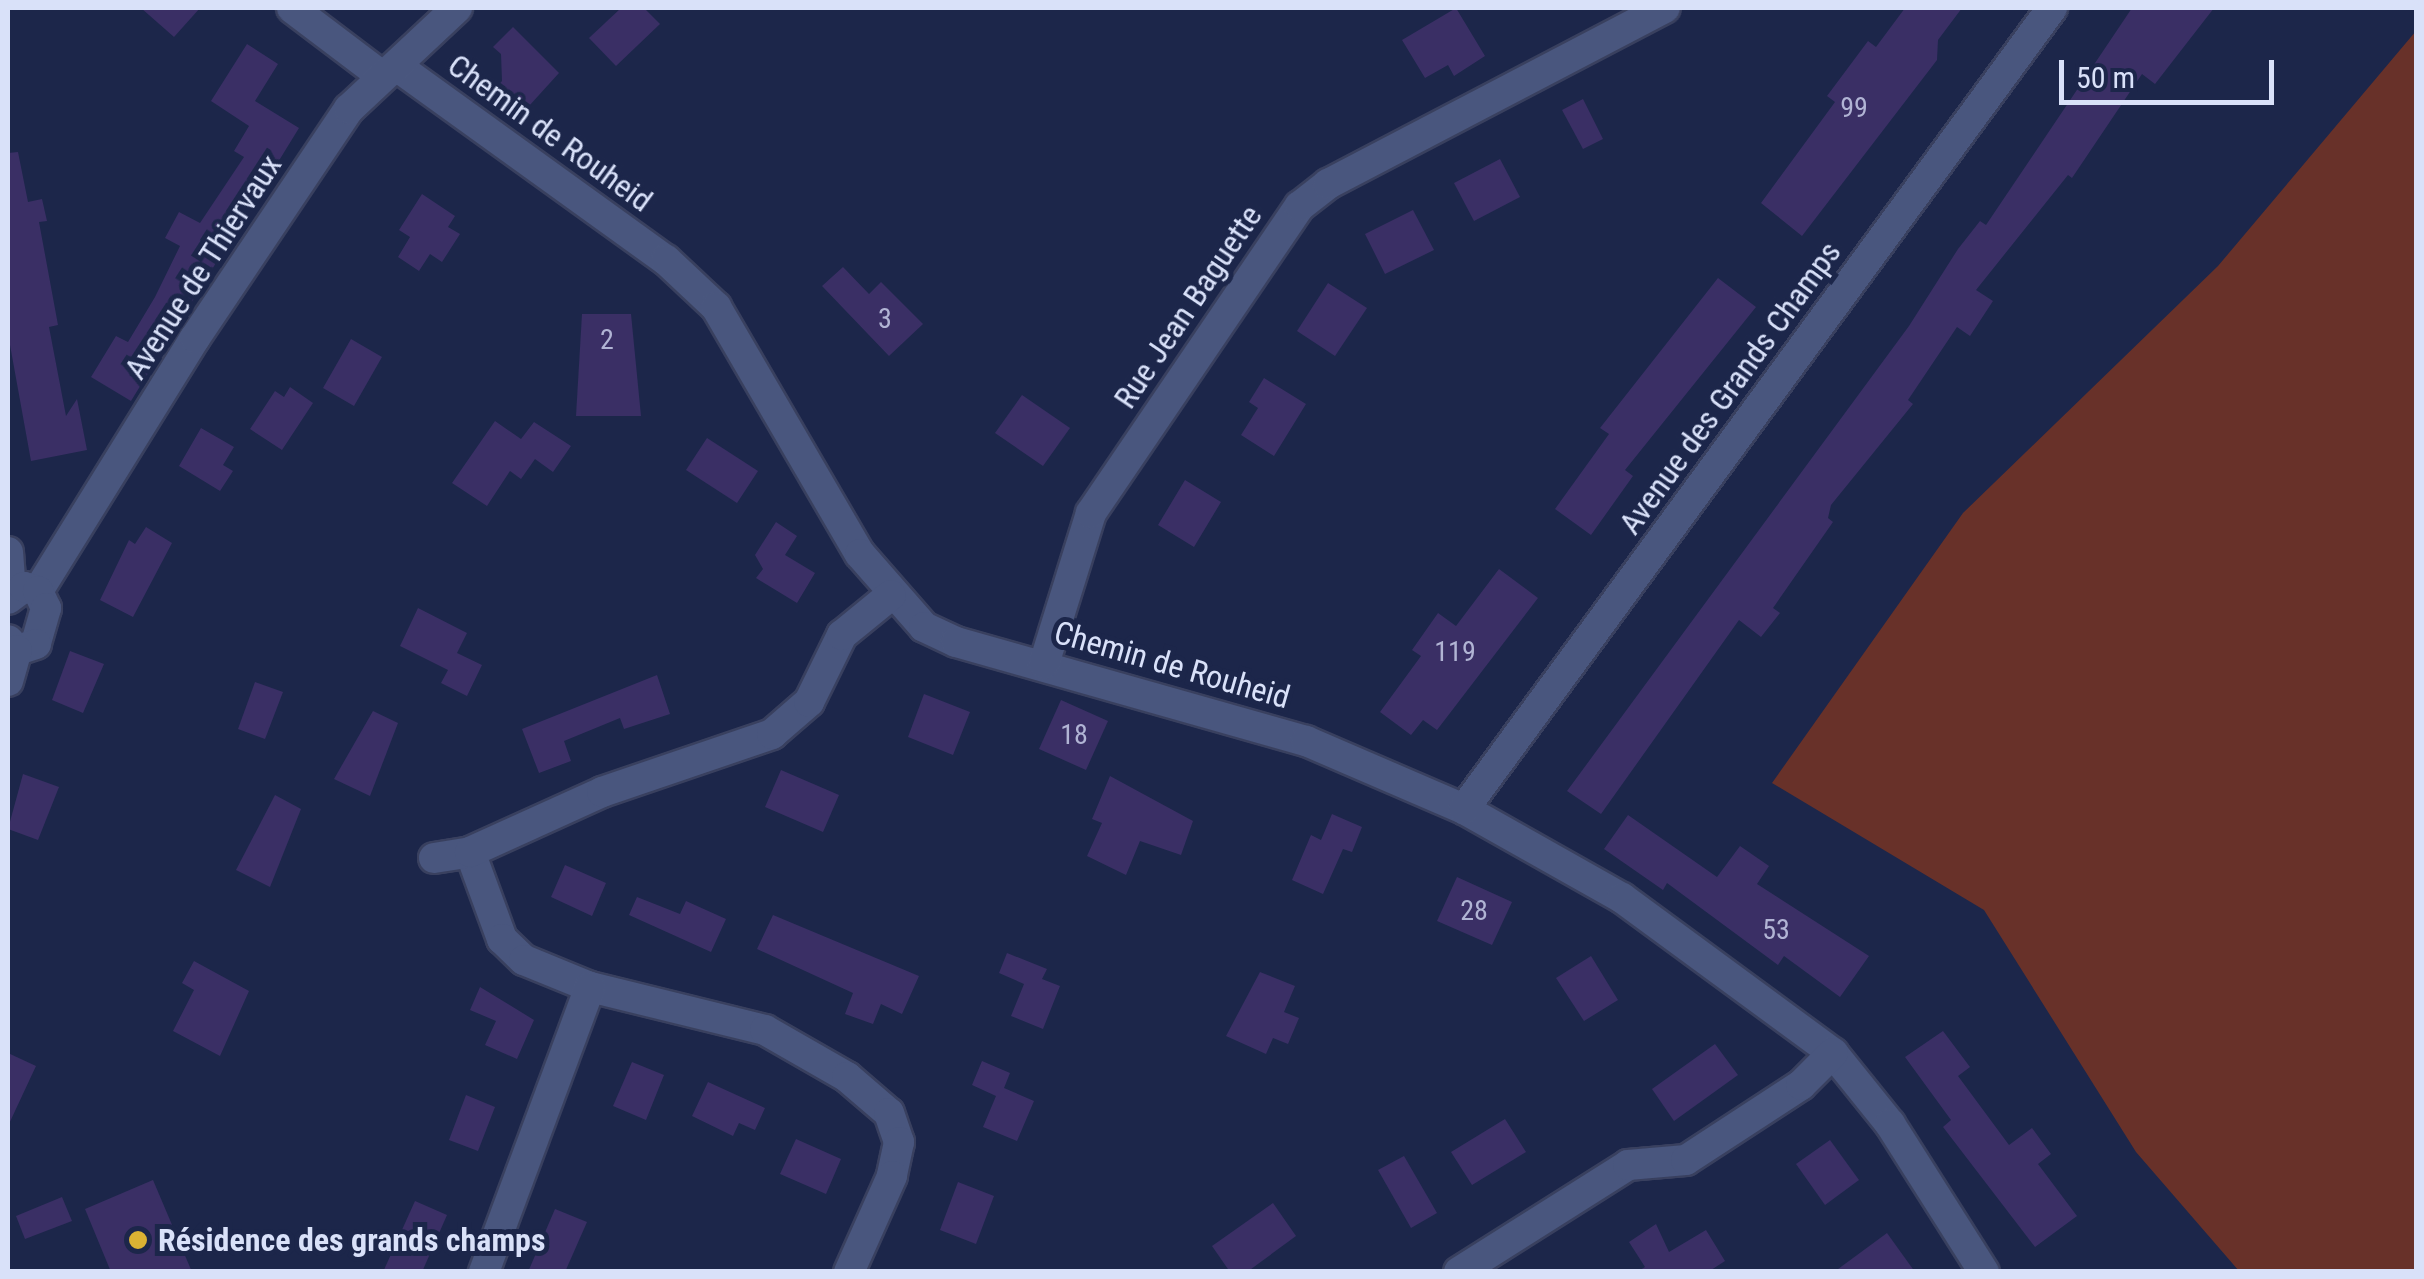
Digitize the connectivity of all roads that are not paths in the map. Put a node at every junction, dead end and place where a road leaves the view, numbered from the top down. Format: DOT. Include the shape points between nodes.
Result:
graph roads {
  1 [pos="292,8"];
  2 [pos="458,8"];
  3 [pos="1665,8"];
  4 [pos="2052,8"];
  5 [pos="390,72"];
  6 [pos="8,552"];
  7 [pos="19,594"];
  8 [pos="891,595"];
  9 [pos="12,645"];
  10 [pos="1044,664"];
  11 [pos="8,681"];
  12 [pos="1464,809"];
  13 [pos="470,852"];
  14 [pos="434,858"];
  15 [pos="590,986"];
  16 [pos="1833,1053"];
  17 [pos="484,1272"];
  18 [pos="849,1272"];
  19 [pos="1459,1272"];
  20 [pos="1984,1272"];
  1 -- 5 [label="street, Chemin de Rouheid"];
  2 -- 5 [label="street, Avenue de Thiervaux"];
  3 -- 10 [label="street, Rue Jean Baguette" via="1328,184 1300,206 1091,514"];
  4 -- 12 [label="street, Avenue des Grands Champs"];
  5 -- 7 [label="street, Avenue de Thiervaux" via="349,110"];
  5 -- 8 [label="street, Chemin de Rouheid" via="666,260 716,307 860,554"];
  6 -- 7 [label="street"];
  7 -- 9 [label="street" via="45,627 36,644"];
  8 -- 10 [label="street, Chemin de Rouheid" via="924,627 956,642"];
  8 -- 13 [label="street" via="842,636 809,702 772,734 602,792"];
  9 -- 11 [label="street"];
  10 -- 12 [label="street, Chemin de Rouheid" via="1235,716"];
  12 -- 16 [label="street, Chemin de Rouheid" via="1622,898"];
  13 -- 14 [label="street"];
  13 -- 15 [label="street" via="502,939 524,960"];
  15 -- 17 [label="street"];
  15 -- 18 [label="street" via="765,1030 847,1076 889,1113 899,1142 892,1176"];
  16 -- 19 [label="street" via="1802,1085 1686,1160 1628,1165"];
  16 -- 20 [label="street, Chemin de Rouheid" via="1890,1124"];
}
